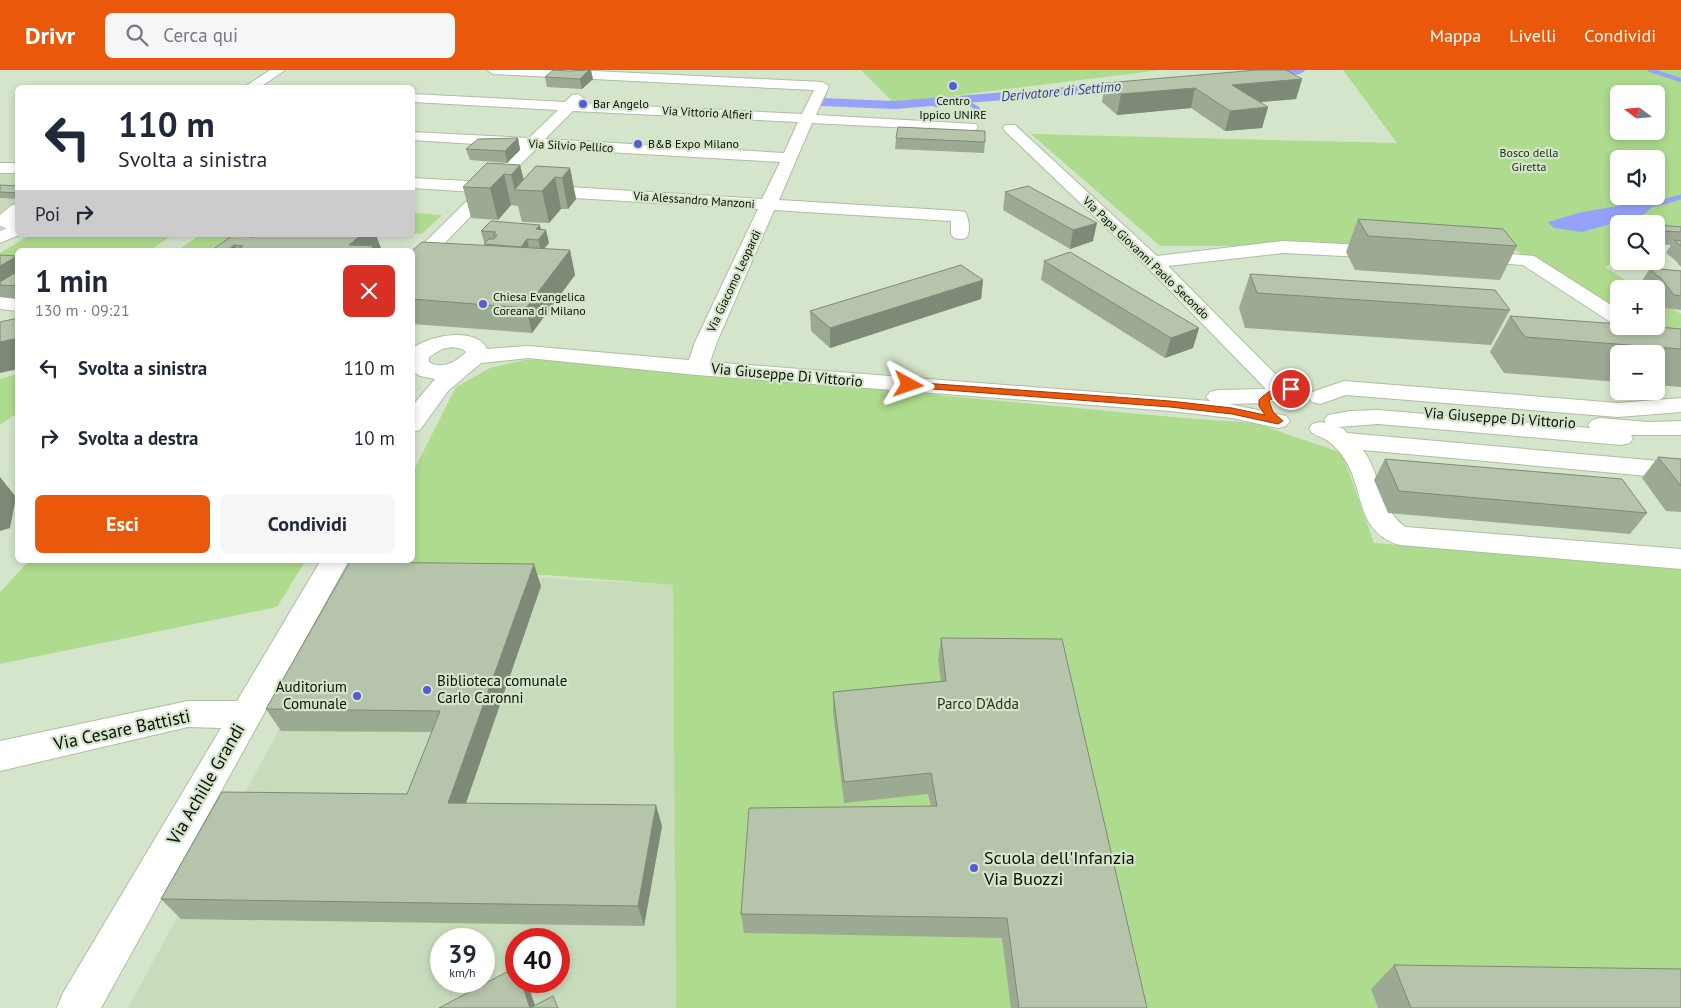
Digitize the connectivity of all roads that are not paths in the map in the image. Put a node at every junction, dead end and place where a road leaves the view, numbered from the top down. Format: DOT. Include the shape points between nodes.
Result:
graph roads {
  1 [pos="279,70"];
  2 [pos="288,70"];
  3 [pos="492,70"];
  4 [pos="602,72"];
  5 [pos="254,85"];
  6 [pos="263,85"];
  7 [pos="415,98"];
  8 [pos="569,106"];
  9 [pos="883,114"];
  10 [pos="807,118"];
  11 [pos="1002,124"];
  12 [pos="415,136"];
  13 [pos="531,144"];
  14 [pos="789,158"];
  15 [pos="0,168"];
  16 [pos="15,168"];
  17 [pos="0,183"];
  18 [pos="415,183"];
  19 [pos="15,184"];
  20 [pos="488,188"];
  21 [pos="455,203"];
  22 [pos="472,204"];
  23 [pos="0,205"];
  24 [pos="769,205"];
  25 [pos="15,208"];
  26 [pos="15,211"];
  27 [pos="15,226"];
  28 [pos="15,229"];
  29 [pos="960,234"];
  30 [pos="0,238"];
  31 [pos="1400,252"];
  32 [pos="1458,256"];
  33 [pos="1153,262"];
  34 [pos="415,263"];
  35 [pos="0,303"];
  36 [pos="15,305"];
  37 [pos="1610,313"];
  38 [pos="417,352"];
  39 [pos="469,356"];
  40 [pos="698,363"];
  41 [pos="1273,393"];
  42 [pos="1320,397"];
  43 [pos="428,399"];
  44 [pos="1681,405"];
  45 [pos="415,420"];
  46 [pos="1278,421"];
  47 [pos="1681,428"];
  48 [pos="1333,430"];
  49 [pos="1681,440"];
  50 [pos="1681,471"];
  51 [pos="1681,559"];
  52 [pos="333,563"];
  53 [pos="246,715"];
  54 [pos="0,756"];
  55 [pos="78,1008"];
  1 -- 5 [label="street"];
  2 -- 6 [label="street"];
  3 -- 4 [label="street"];
  4 -- 8 [label="street"];
  4 -- 10 [label="street, Via Giacomo Leopardi" via="822,86"];
  7 -- 8 [label="street, Via Vittorio Alfieri"];
  8 -- 10 [label="street, Via Vittorio Alfieri"];
  8 -- 13 [label="street"];
  9 -- 10 [label="street, Via Vittorio Alfieri" via="975,123"];
  10 -- 14 [label="street, Via Giacomo Leopardi"];
  11 -- 33 [label="street, Via Papa Giovanni Paolo Secondo"];
  12 -- 13 [label="street, Via Silvio Pellico"];
  13 -- 14 [label="street, Via Silvio Pellico"];
  13 -- 20 [label="street"];
  14 -- 24 [label="street, Via Giacomo Leopardi"];
  15 -- 16 [label="street"];
  17 -- 19 [label="street"];
  18 -- 20 [label="street, Via Alessandro Manzoni"];
  20 -- 22 [label="street"];
  20 -- 24 [label="street, Via Alessandro Manzoni"];
  21 -- 22 [label="street"];
  22 -- 34 [label="street"];
  23 -- 25 [label="street"];
  24 -- 29 [label="street, Via Alessandro Manzoni" via="959,216"];
  24 -- 40 [label="street, Via Giacomo Leopardi"];
  26 -- 27 [label="street" via="4,221"];
  28 -- 30 [label="street"];
  31 -- 33 [label="street" via="1283,247"];
  32 -- 37 [label="street" via="1526,260"];
  33 -- 41 [label="street, Via Papa Giovanni Paolo Secondo"];
  35 -- 36 [label="street"];
  38 -- 39 [label="street" via="453,341"];
  38 -- 39 [label="street" via="440,372"];
  38 -- 43 [label="street" via="429,386"];
  39 -- 40 [label="street, Via Giuseppe Di Vittorio" via="528,352"];
  39 -- 43 [label="street"];
  40 -- 41 [label="street, Via Giuseppe Di Vittorio" via="1169,395"];
  40 -- 46 [label="street, Via Giuseppe Di Vittorio" via="1170,404 1232,411"];
  41 -- 42 [label="street, Via Giuseppe Di Vittorio" via="1301,390"];
  41 -- 46 [label="street" via="1264,406"];
  42 -- 44 [label="street" via="1344,388 1618,410"];
  42 -- 47 [label="street, Via Giuseppe Di Vittorio" via="1374,408 1648,429"];
  42 -- 48 [label="street" via="1336,411"];
  43 -- 45 [label="street"];
  46 -- 48 [label="street, Via Giuseppe Di Vittorio" via="1299,428"];
  48 -- 49 [label="street, Via Giuseppe Di Vittorio" via="1350,418 1378,417"];
  48 -- 50 [label="street"];
  48 -- 51 [label="street" via="1356,456 1381,521 1400,536"];
  52 -- 53 [label="street, Via Achille Grandi"];
  53 -- 54 [label="street, Via Cesare Battisti" via="188,714"];
  53 -- 55 [label="street, Via Achille Grandi"];
}
